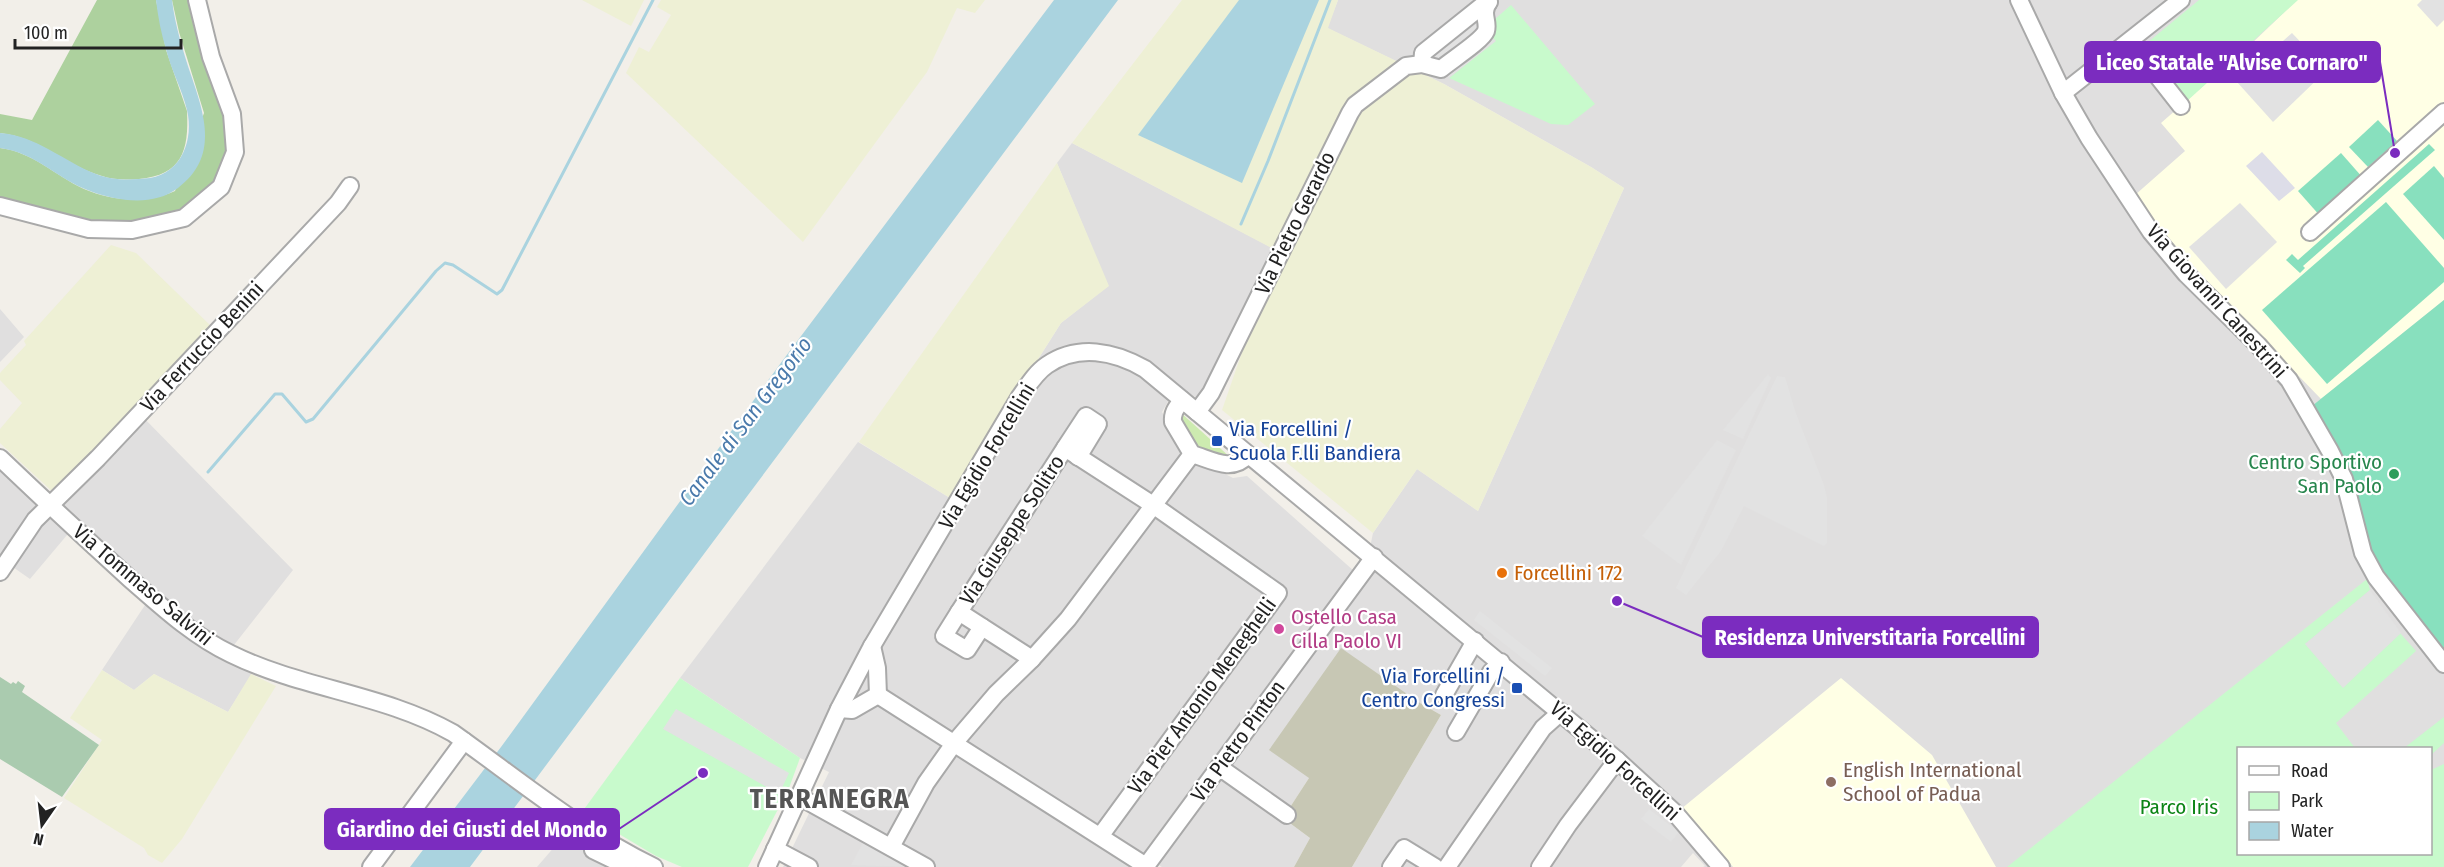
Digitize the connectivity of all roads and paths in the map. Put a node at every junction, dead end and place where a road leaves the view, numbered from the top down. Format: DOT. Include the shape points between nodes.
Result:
graph roads {
  1 [pos="197,0"];
  2 [pos="2019,0"];
  3 [pos="2181,0"];
  4 [pos="1484,8"];
  5 [pos="2130,41"];
  6 [pos="1410,68"];
  7 [pos="2063,93"];
  8 [pos="2181,106"];
  9 [pos="2444,111"];
  10 [pos="350,186"];
  11 [pos="0,206"];
  12 [pos="2310,232"];
  13 [pos="1182,399"];
  14 [pos="1197,412"];
  15 [pos="1192,454"];
  16 [pos="1248,455"];
  17 [pos="0,458"];
  18 [pos="50,505"];
  19 [pos="1153,505"];
  20 [pos="1374,557"];
  21 [pos="0,572"];
  22 [pos="959,612"];
  23 [pos="982,627"];
  24 [pos="1475,641"];
  25 [pos="872,646"];
  26 [pos="1032,660"];
  27 [pos="1501,662"];
  28 [pos="2444,664"];
  29 [pos="878,695"];
  30 [pos="1444,695"];
  31 [pos="839,709"];
  32 [pos="1561,712"];
  33 [pos="1456,732"];
  34 [pos="955,742"];
  35 [pos="467,744"];
  36 [pos="1617,760"];
  37 [pos="1219,767"];
  38 [pos="800,797"];
  39 [pos="1287,815"];
  40 [pos="1101,836"];
  41 [pos="892,845"];
  42 [pos="594,850"];
  43 [pos="771,862"];
  44 [pos="1146,866"];
  45 [pos="371,867"];
  46 [pos="628,867"];
  47 [pos="654,867"];
  48 [pos="809,867"];
  49 [pos="926,867"];
  50 [pos="1391,867"];
  51 [pos="1435,867"];
  52 [pos="1447,867"];
  53 [pos="1540,867"];
  54 [pos="1721,867"];
  1 -- 11 [label="street" via="232,114 235,152 221,187 184,218 132,230 89,229"];
  2 -- 7 [label="street, Via Giovanni Canestrini"];
  3 -- 5 [label="street"];
  4 -- 6 [label="street, Via Pietro Gerardo" via="1423,53"];
  4 -- 6 [label="street, Via Pietro Gerardo" via="1486,28 1482,36 1441,69"];
  5 -- 7 [label="street"];
  5 -- 8 [label="street"];
  6 -- 14 [label="street, Via Pietro Gerardo" via="1355,105 1350,113 1211,393"];
  7 -- 28 [label="street, Via Giovanni Canestrini" via="2161,245 2289,380 2344,479 2363,553 2376,577"];
  9 -- 12 [label="street"];
  10 -- 18 [label="street, Via Ferruccio Benini"];
  13 -- 14 [label="street, Via Egidio Forcellini"];
  13 -- 15 [label="street" via="1172,416 1173,422"];
  13 -- 25 [label="street, Via Egidio Forcellini" via="1145,369 1104,352 1078,352 1045,366 1019,398"];
  14 -- 16 [label="street, Via Egidio Forcellini"];
  15 -- 16 [label="street" via="1230,465 1240,464"];
  15 -- 19 [label="street"];
  16 -- 20 [label="street, Via Egidio Forcellini"];
  17 -- 18 [label="street, Via Tommaso Salvini"];
  18 -- 21 [label="street, Via Ferruccio Benini" via="35,520"];
  18 -- 35 [label="street, Via Tommaso Salvini" via="150,596 230,654 282,675 411,712"];
  19 -- 22 [label="street, Via Giuseppe Solitro" via="1071,452"];
  19 -- 26 [label="street" via="1068,619"];
  19 -- 40 [label="street, Via Pier Antonio Meneghelli" via="1278,593"];
  20 -- 24 [label="street, Via Egidio Forcellini"];
  20 -- 37 [label="street, Via Pietro Pinton"];
  22 -- 23 [label="street, Via Giuseppe Solitro"];
  22 -- 23 [label="street, Via Giuseppe Solitro" via="944,636 966,650"];
  23 -- 26 [label="street, Via Giuseppe Solitro"];
  24 -- 27 [label="street, Via Egidio Forcellini"];
  24 -- 30 [label="street"];
  25 -- 29 [label="street"];
  25 -- 31 [label="street, Via Egidio Forcellini"];
  26 -- 34 [label="street"];
  27 -- 32 [label="street, Via Egidio Forcellini"];
  27 -- 33 [label="street" via="1491,672"];
  29 -- 31 [label="street" via="852,710"];
  29 -- 34 [label="street"];
  31 -- 38 [label="street, Via Egidio Forcellini"];
  32 -- 36 [label="street, Via Egidio Forcellini"];
  32 -- 52 [label="street" via="1543,728"];
  34 -- 40 [label="street"];
  34 -- 41 [label="street" via="926,783"];
  35 -- 45 [label="street"];
  35 -- 47 [label="street, Via Tommaso Salvini" via="612,846"];
  36 -- 53 [label="street"];
  36 -- 54 [label="street, Via Egidio Forcellini" via="1681,820"];
  37 -- 39 [label="street"];
  37 -- 44 [label="street, Via Pietro Pinton"];
  38 -- 41 [label="street"];
  38 -- 43 [label="street, Via Egidio Forcellini"];
  40 -- 44 [label="street"];
  41 -- 49 [label="street"];
  42 -- 46 [label="street"];
  43 -- 48 [label="street"];
  50 -- 51 [label="street" via="1404,848"];
}
